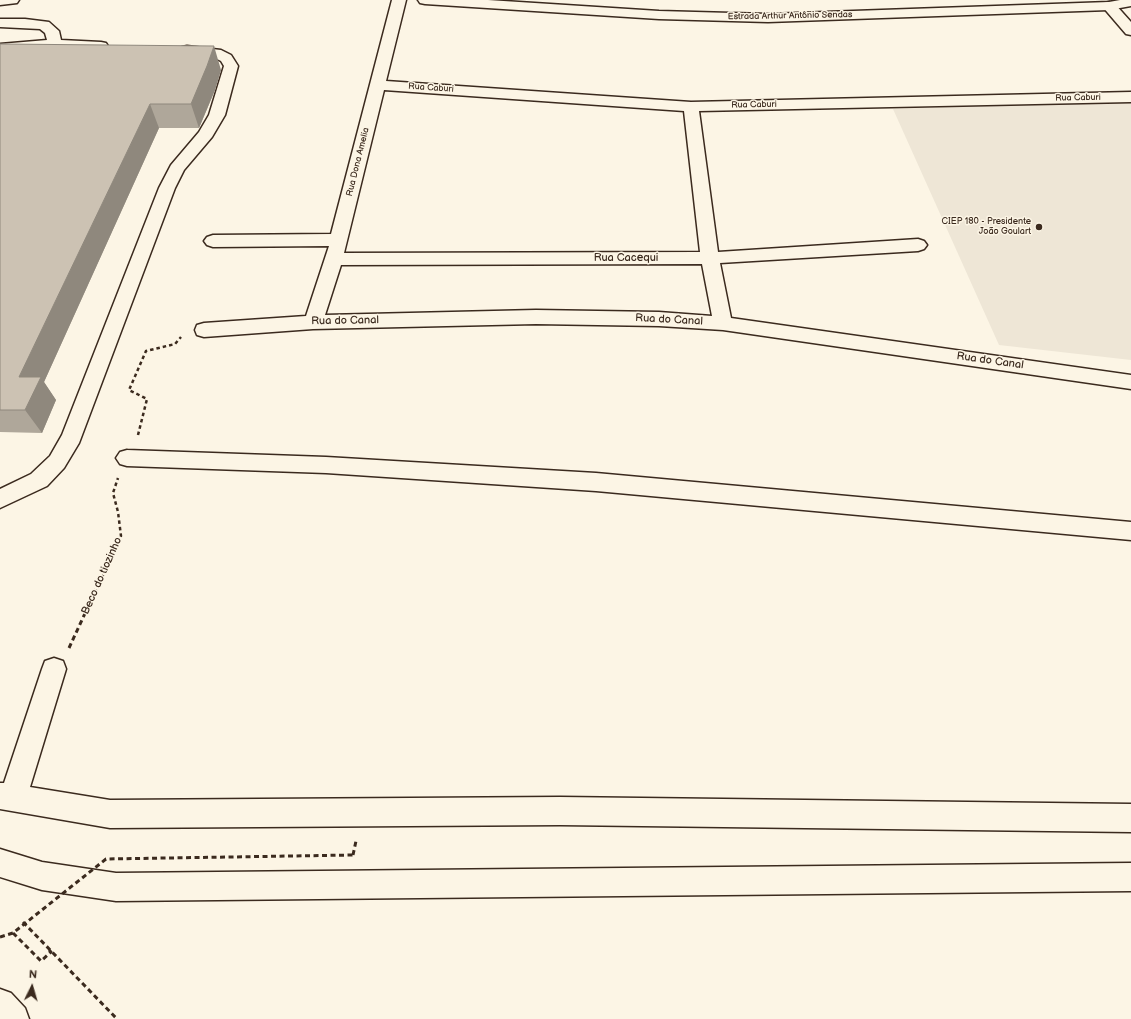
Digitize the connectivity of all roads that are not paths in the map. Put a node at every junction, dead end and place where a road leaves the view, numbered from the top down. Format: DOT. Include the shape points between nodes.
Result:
graph roads {
  1 [pos="12,0"];
  2 [pos="398,0"];
  3 [pos="425,0"];
  4 [pos="0,1"];
  5 [pos="1131,2"];
  6 [pos="1110,6"];
  7 [pos="0,23"];
  8 [pos="1131,32"];
  9 [pos="55,44"];
  10 [pos="118,47"];
  11 [pos="0,48"];
  12 [pos="174,49"];
  13 [pos="378,85"];
  14 [pos="1131,97"];
  15 [pos="691,107"];
  16 [pos="338,240"];
  17 [pos="213,241"];
  18 [pos="918,245"];
  19 [pos="710,258"];
  20 [pos="334,259"];
  21 [pos="313,322"];
  22 [pos="723,323"];
  23 [pos="204,330"];
  24 [pos="1131,382"];
  25 [pos="127,458"];
  26 [pos="0,500"];
  27 [pos="1131,531"];
  28 [pos="54,669"];
  29 [pos="7,797"];
  30 [pos="1131,818"];
  31 [pos="0,864"];
  32 [pos="1131,876"];
  33 [pos="0,1004"];
  34 [pos="14,1019"];
  1 -- 4 [label="main road"];
  2 -- 13 [label="main road, Rua Dona Amelia"];
  3 -- 6 [label="main road, Estrada Arthur Antônio Sendas" via="659,15 768,18"];
  5 -- 6 [label="main road, Estrada Arthur Antônio Sendas"];
  6 -- 8 [label="main road"];
  7 -- 9 [label="main road" via="44,25 52,31"];
  9 -- 10 [label="main road"];
  9 -- 11 [label="main road"];
  12 -- 26 [label="main road" via="216,52 226,58 231,66 230,73 216,115 206,134 177,168 166,188 72,437 58,462 39,480"];
  13 -- 15 [label="main road, Rua Caburi"];
  13 -- 16 [label="main road, Rua Dona Amelia"];
  14 -- 15 [label="main road, Rua Caburi"];
  15 -- 19 [label="main road"];
  16 -- 17 [label="main road"];
  16 -- 20 [label="main road, Rua Dona Amelia"];
  18 -- 19 [label="main road, Rua Cacequi"];
  19 -- 20 [label="main road, Rua Cacequi"];
  19 -- 22 [label="main road"];
  20 -- 21 [label="main road, Rua Dona Amelia"];
  21 -- 22 [label="main road, Rua do Canal" via="610,317"];
  21 -- 23 [label="main road, Rua do Canal"];
  22 -- 24 [label="main road, Rua do Canal"];
  25 -- 27 [label="main road" via="326,465 596,482"];
  28 -- 29 [label="main road"];
  29 -- 30 [label="main road" via="110,814 560,811"];
  31 -- 32 [label="main road" via="42,876 116,887"];
  33 -- 34 [label="main road"];
}
